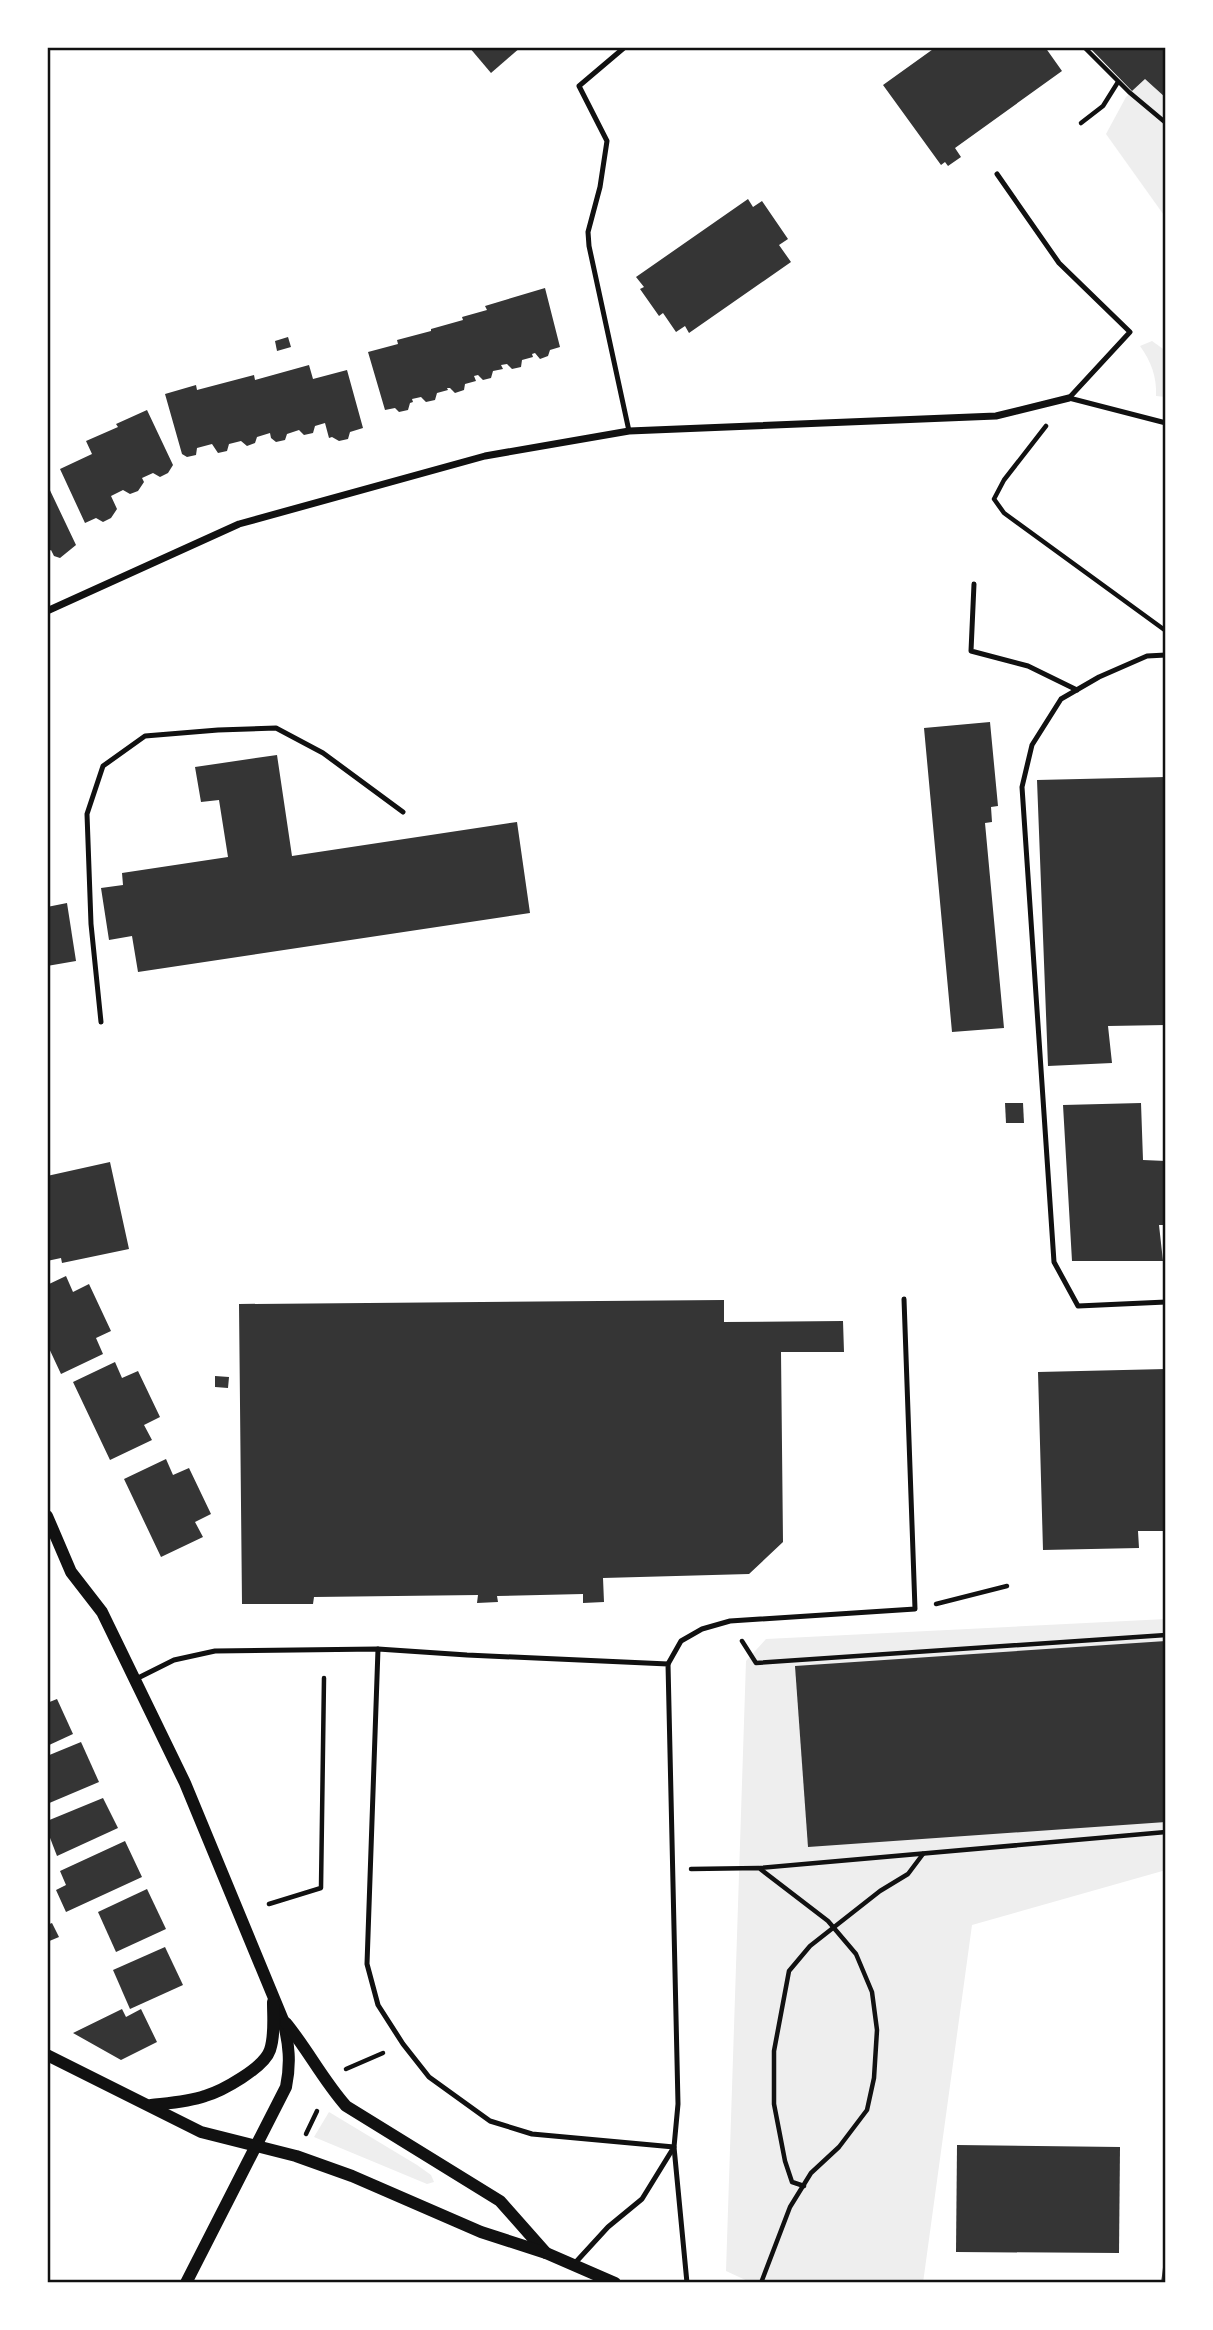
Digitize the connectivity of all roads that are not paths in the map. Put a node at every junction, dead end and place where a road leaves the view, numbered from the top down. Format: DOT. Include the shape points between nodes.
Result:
graph roads {
  1 [pos="625,47"];
  2 [pos="998,173"];
  3 [pos="1069,398"];
  4 [pos="1166,423"];
  5 [pos="629,431"];
  6 [pos="974,584"];
  7 [pos="47,611"];
  8 [pos="1166,655"];
  9 [pos="1077,690"];
  10 [pos="403,812"];
  11 [pos="101,1022"];
  12 [pos="904,1299"];
  13 [pos="1166,1302"];
  14 [pos="47,1516"];
  15 [pos="378,1649"];
  16 [pos="668,1664"];
  17 [pos="136,1679"];
  18 [pos="273,1994"];
  19 [pos="283,2021"];
  20 [pos="47,2055"];
  21 [pos="151,2105"];
  22 [pos="257,2144"];
  23 [pos="674,2147"];
  24 [pos="546,2253"];
  25 [pos="574,2265"];
  26 [pos="186,2283"];
  27 [pos="615,2283"];
  28 [pos="687,2283"];
  1 -- 5 [label="lane" via="579,86 607,141 588,233"];
  2 -- 3 [label="lane" via="1059,264 1130,332"];
  3 -- 4 [label="lane"];
  3 -- 5 [label="street" via="996,416"];
  5 -- 7 [label="street" via="485,456 239,524"];
  6 -- 9 [label="lane" via="971,650 1028,666"];
  8 -- 9 [label="lane" via="1147,656"];
  9 -- 13 [label="lane" via="1061,699 1032,745 1022,787 1054,1262 1078,1306"];
  10 -- 11 [label="lane" via="323,753 276,728 145,736 103,766 87,814"];
  12 -- 16 [label="lane" via="915,1609 730,1621 681,1641"];
  14 -- 17 [label="street" via="71,1572 102,1612"];
  15 -- 16 [label="lane"];
  15 -- 17 [label="lane" via="215,1651 174,1660"];
  15 -- 23 [label="lane" via="367,1964 378,2004 429,2077 490,2121 532,2134"];
  16 -- 23 [label="lane" via="678,2104"];
  17 -- 18 [label="street" via="186,1783"];
  18 -- 19 [label="street"];
  18 -- 21 [label="street" via="269,2053 257,2067 206,2096"];
  19 -- 22 [label="street" via="290,2069 286,2087"];
  19 -- 24 [label="street" via="346,2106 500,2201"];
  20 -- 21 [label="street"];
  21 -- 22 [label="street" via="201,2132"];
  22 -- 24 [label="street" via="352,2176 481,2232"];
  22 -- 26 [label="street"];
  23 -- 25 [label="lane" via="642,2199 608,2227"];
  23 -- 28 [label="lane"];
  24 -- 25 [label="street"];
  25 -- 27 [label="street"];
}
